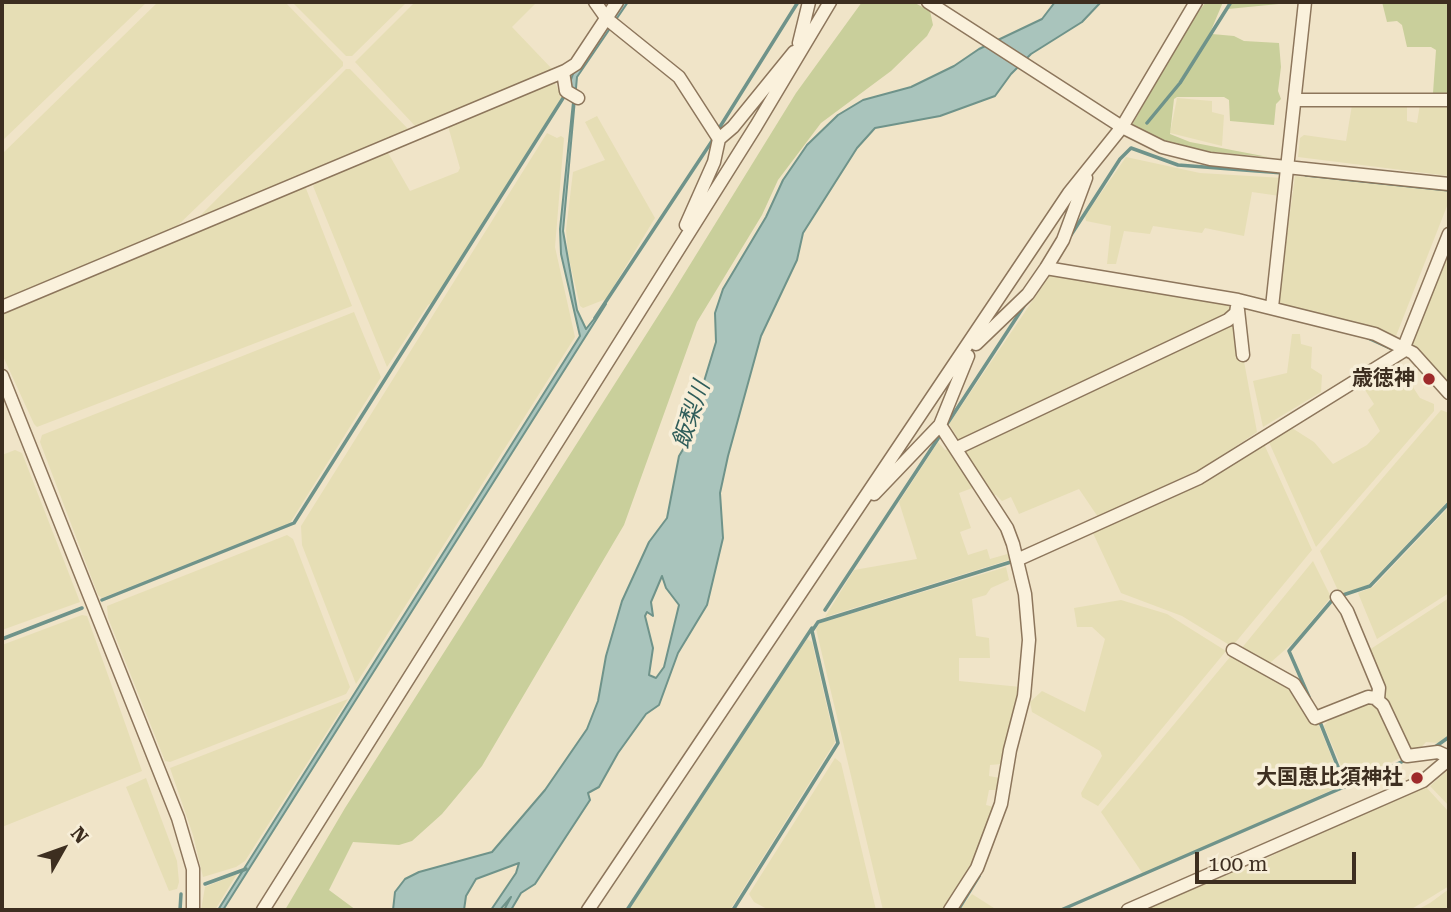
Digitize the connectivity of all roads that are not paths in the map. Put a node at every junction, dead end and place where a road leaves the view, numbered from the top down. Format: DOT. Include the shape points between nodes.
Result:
graph roads {
  1 [pos="595,2"];
  2 [pos="617,2"];
  3 [pos="809,2"];
  4 [pos="830,2"];
  5 [pos="928,2"];
  6 [pos="1196,2"];
  7 [pos="1203,2"];
  8 [pos="1305,2"];
  9 [pos="1188,16"];
  10 [pos="611,21"];
  11 [pos="801,48"];
  12 [pos="563,72"];
  13 [pos="571,94"];
  14 [pos="1297,100"];
  15 [pos="1449,100"];
  16 [pos="1118,124"];
  17 [pos="719,139"];
  18 [pos="1289,167"];
  19 [pos="1086,174"];
  20 [pos="1449,184"];
  21 [pos="686,237"];
  22 [pos="1448,240"];
  23 [pos="1046,268"];
  24 [pos="1238,305"];
  25 [pos="2,307"];
  26 [pos="1272,307"];
  27 [pos="967,349"];
  28 [pos="1404,351"];
  29 [pos="1243,355"];
  30 [pos="2,376"];
  31 [pos="1449,393"];
  32 [pos="940,425"];
  33 [pos="957,448"];
  34 [pos="866,497"];
  35 [pos="1019,559"];
  36 [pos="1337,597"];
  37 [pos="1233,650"];
  38 [pos="1378,699"];
  39 [pos="1449,758"];
  40 [pos="193,910"];
  41 [pos="263,910"];
  42 [pos="588,910"];
  43 [pos="950,910"];
  44 [pos="1128,910"];
  1 -- 10 [label="street"];
  2 -- 10 [label="street"];
  3 -- 11 [label="street"];
  4 -- 11 [label="street"];
  5 -- 16 [label="street"];
  6 -- 9 [label="street"];
  7 -- 9 [label="street"];
  8 -- 14 [label="street"];
  9 -- 16 [label="street"];
  10 -- 12 [label="street" via="576,64"];
  10 -- 17 [label="street" via="679,77"];
  11 -- 17 [label="street"];
  11 -- 21 [label="street"];
  12 -- 13 [label="street"];
  12 -- 25 [label="street"];
  14 -- 15 [label="street"];
  14 -- 18 [label="street"];
  16 -- 18 [label="street" via="1162,147 1193,156"];
  16 -- 19 [label="street"];
  17 -- 21 [label="street" via="714,162 684,231"];
  18 -- 20 [label="street"];
  18 -- 26 [label="street"];
  19 -- 23 [label="street" via="1063,240"];
  19 -- 27 [label="street"];
  21 -- 41 [label="street"];
  22 -- 28 [label="street"];
  23 -- 24 [label="street"];
  23 -- 27 [label="street" via="1028,294"];
  24 -- 26 [label="street"];
  24 -- 29 [label="street"];
  24 -- 33 [label="street" via="1228,320"];
  26 -- 28 [label="street" via="1375,334"];
  27 -- 32 [label="street"];
  27 -- 34 [label="street"];
  28 -- 31 [label="street" via="1430,369"];
  28 -- 35 [label="street" via="1199,478"];
  30 -- 40 [label="street" via="178,818 193,869"];
  32 -- 33 [label="street"];
  32 -- 34 [label="street" via="876,493"];
  33 -- 35 [label="street" via="1007,528"];
  34 -- 42 [label="street"];
  35 -- 43 [label="street" via="1029,640 1024,695 1001,804 985,850"];
  36 -- 38 [label="street" via="1379,688"];
  37 -- 38 [label="street" via="1294,684 1316,719 1368,698"];
  38 -- 39 [label="street" via="1406,756 1438,752"];
  39 -- 44 [label="street" via="1423,782"];
}
